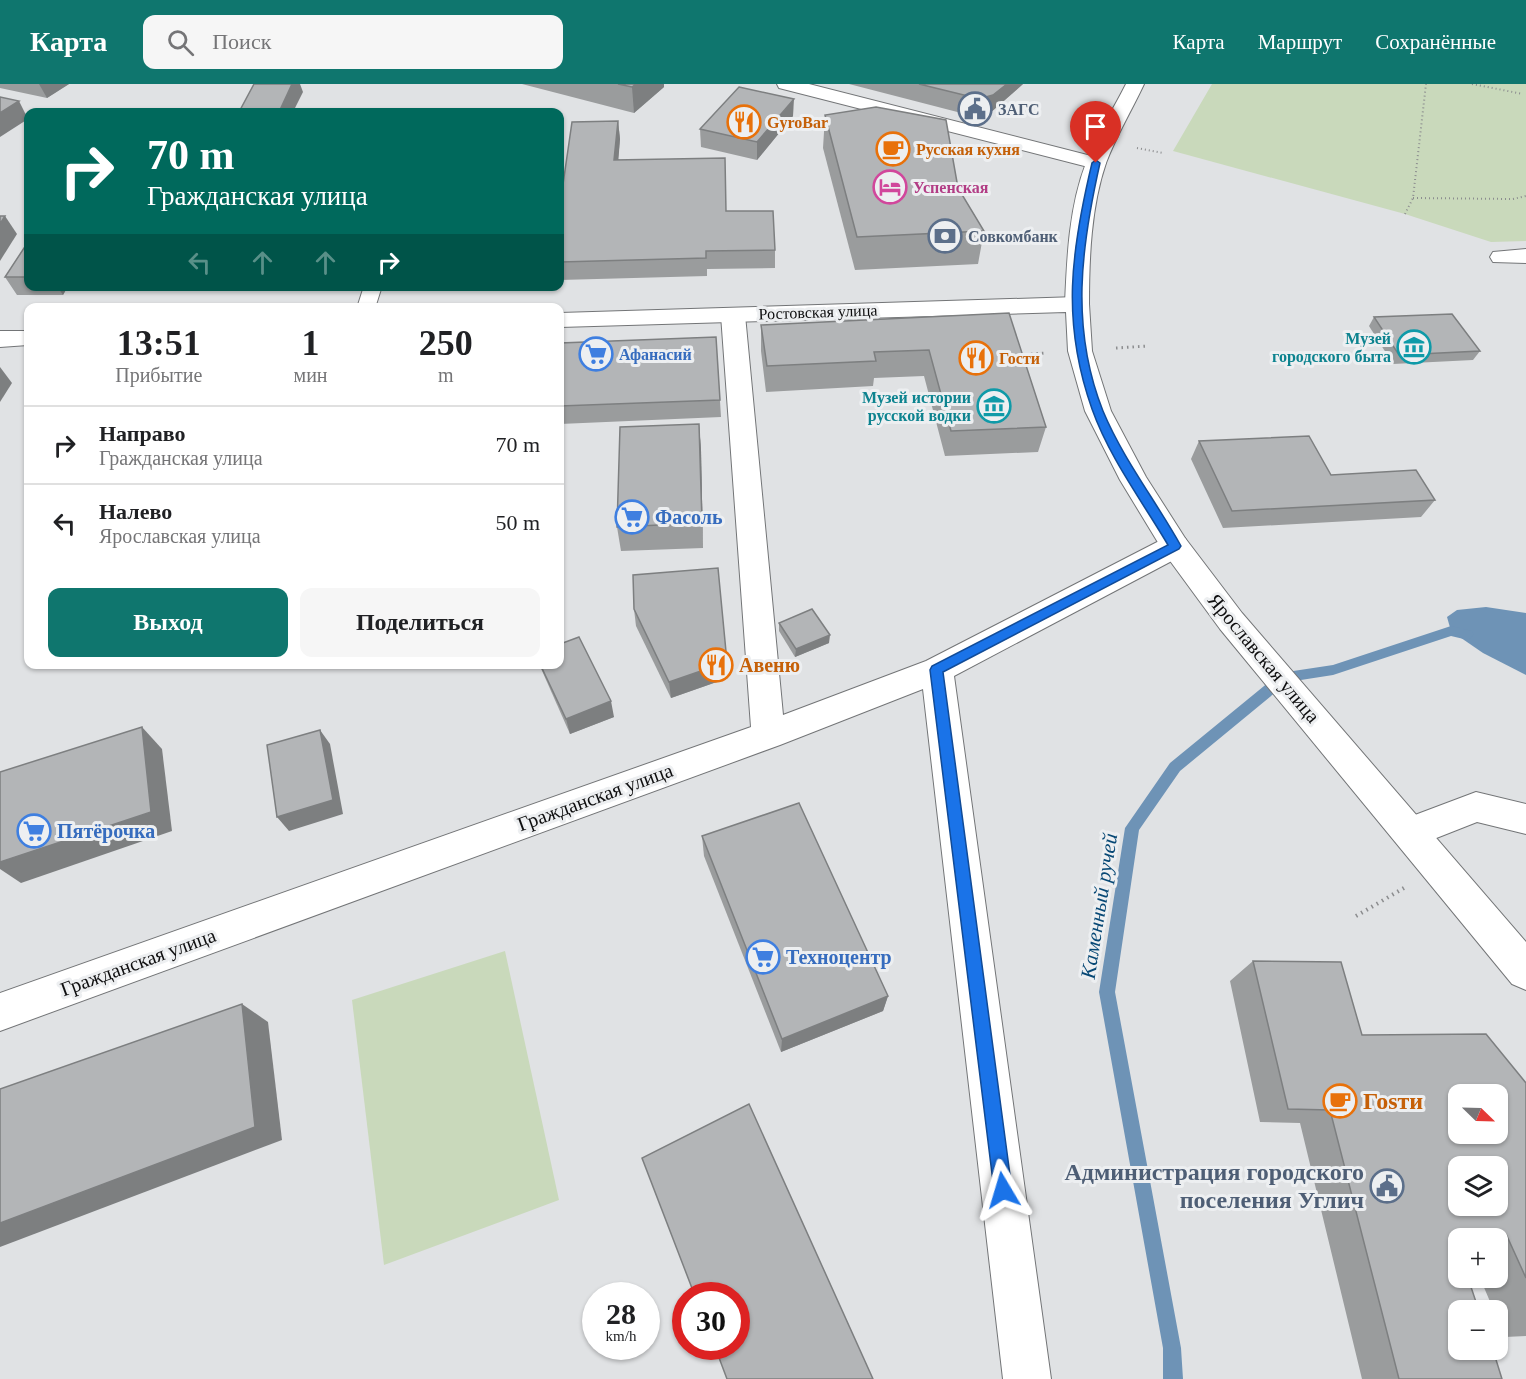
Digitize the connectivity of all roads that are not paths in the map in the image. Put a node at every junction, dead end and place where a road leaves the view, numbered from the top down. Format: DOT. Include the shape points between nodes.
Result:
graph roads {
  1 [pos="786,84"];
  2 [pos="1135,84"];
  3 [pos="1096,163"];
  4 [pos="1526,256"];
  5 [pos="1501,257"];
  6 [pos="1077,304"];
  7 [pos="733,315"];
  8 [pos="564,320"];
  9 [pos="24,338"];
  10 [pos="0,339"];
  11 [pos="1175,546"];
  12 [pos="936,670"];
  13 [pos="768,735"];
  14 [pos="1526,819"];
  15 [pos="1411,832"];
  16 [pos="1526,971"];
  17 [pos="0,1012"];
  18 [pos="1027,1379"];
  1 -- 3 [label="street"];
  2 -- 3 [label="street, Ярославская улица"];
  3 -- 6 [label="street, Ярославская улица" via="1078,258"];
  4 -- 5 [label="street"];
  6 -- 7 [label="street, Ростовская улица"];
  6 -- 11 [label="street, Ярославская улица" via="1080,351 1098,411"];
  7 -- 8 [label="street, Ростовская улица"];
  7 -- 13 [label="street"];
  9 -- 10 [label="street"];
  11 -- 12 [label="street, Гражданская улица"];
  11 -- 15 [label="street, Ярославская улица" via="1231,621"];
  12 -- 13 [label="street, Гражданская улица"];
  12 -- 18 [label="street"];
  13 -- 17 [label="street, Гражданская улица"];
  14 -- 15 [label="street" via="1476,807"];
  15 -- 16 [label="street, Ярославская улица"];
}
